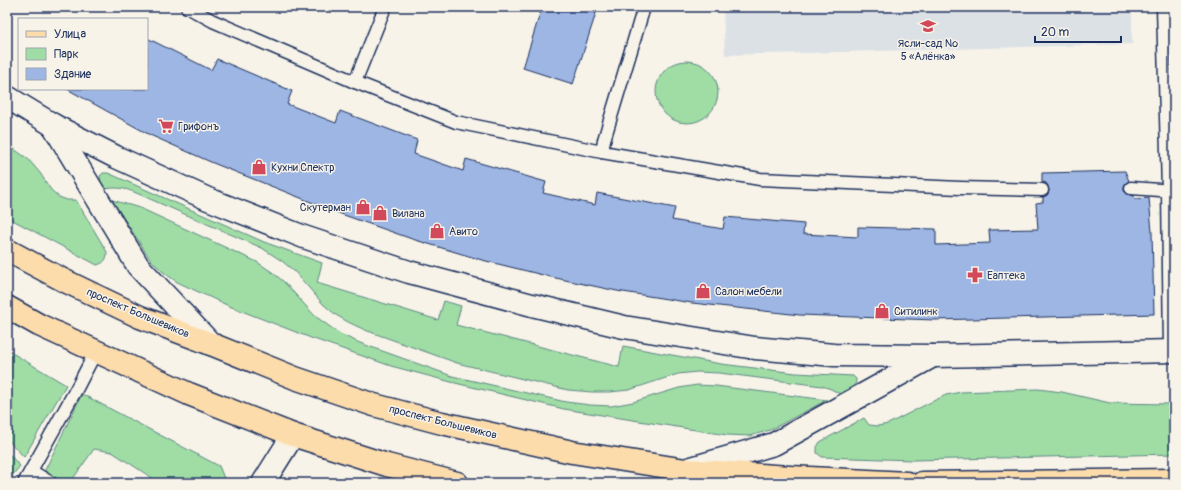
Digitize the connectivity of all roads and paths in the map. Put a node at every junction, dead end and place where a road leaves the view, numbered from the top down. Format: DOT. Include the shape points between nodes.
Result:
graph roads {
  1 [pos="385,7"];
  2 [pos="644,7"];
  3 [pos="1163,7"];
  4 [pos="190,8"];
  5 [pos="355,82"];
  6 [pos="7,97"];
  7 [pos="53,125"];
  8 [pos="602,152"];
  9 [pos="1131,188"];
  10 [pos="1042,190"];
  11 [pos="1171,190"];
  12 [pos="7,250"];
  13 [pos="7,307"];
  14 [pos="211,344"];
  15 [pos="96,351"];
  16 [pos="1172,351"];
  17 [pos="934,356"];
  18 [pos="293,435"];
  19 [pos="686,470"];
  20 [pos="31,471"];
  21 [pos="1174,480"];
  22 [pos="24,483"];
  23 [pos="51,483"];
  24 [pos="262,483"];
  25 [pos="457,483"];
  26 [pos="907,483"];
  27 [pos="922,483"];
  1 -- 5 [label="lane"];
  2 -- 8 [label="lane"];
  3 -- 11 [label="lane"];
  4 -- 5 [label="lane" via="213,21"];
  5 -- 8 [label="lane" via="456,122"];
  6 -- 7 [label="street"];
  7 -- 14 [label="street" via="138,266"];
  7 -- 17 [label="street" via="208,199 304,237 409,272 532,305 624,327 755,348 834,356"];
  8 -- 10 [label="lane" via="760,179"];
  9 -- 11 [label="lane"];
  11 -- 16 [label="lane"];
  12 -- 14 [label="main road, проспект Большевиков" via="140,317"];
  13 -- 15 [label="main road"];
  14 -- 19 [label="main road, проспект Большевиков" via="295,378 382,407 442,423 572,452"];
  15 -- 18 [label="main road" via="189,394"];
  15 -- 20 [label="lane"];
  16 -- 17 [label="street"];
  17 -- 19 [label="street" via="774,444"];
  18 -- 24 [label="street"];
  18 -- 25 [label="main road" via="387,465"];
  19 -- 26 [label="main road, проспект Большевиков"];
  20 -- 22 [label="lane"];
  20 -- 23 [label="lane"];
  21 -- 27 [label="main road"];
}
